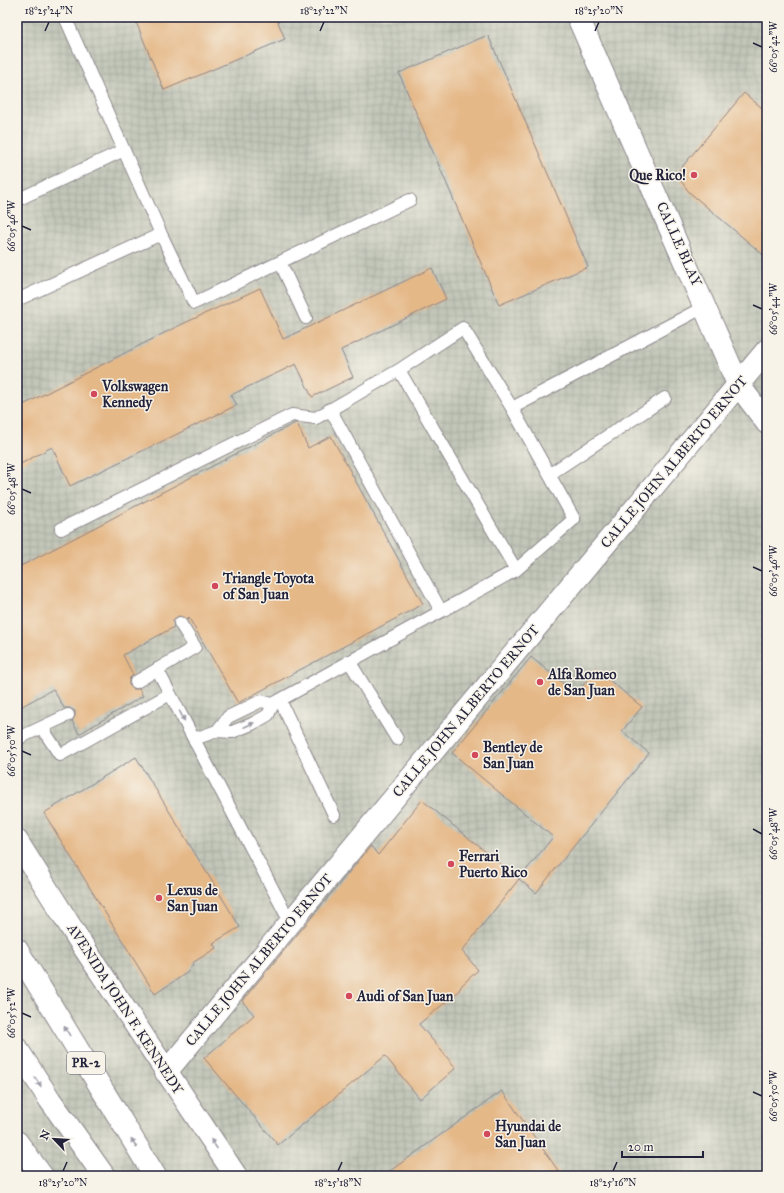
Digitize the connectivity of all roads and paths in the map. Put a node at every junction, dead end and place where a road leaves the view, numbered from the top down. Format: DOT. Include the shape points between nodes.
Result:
graph roads {
  1 [pos="65,17"];
  2 [pos="578,17"];
  3 [pos="124,150"];
  4 [pos="17,200"];
  5 [pos="410,200"];
  6 [pos="161,234"];
  7 [pos="280,262"];
  8 [pos="17,300"];
  9 [pos="706,306"];
  10 [pos="306,318"];
  11 [pos="767,350"];
  12 [pos="399,370"];
  13 [pos="738,384"];
  14 [pos="665,398"];
  15 [pos="512,408"];
  16 [pos="330,409"];
  17 [pos="767,423"];
  18 [pos="550,474"];
  19 [pos="60,529"];
  20 [pos="516,570"];
  21 [pos="441,611"];
  22 [pos="180,623"];
  23 [pos="349,661"];
  24 [pos="157,669"];
  25 [pos="136,682"];
  26 [pos="170,694"];
  27 [pos="277,702"];
  28 [pos="68,715"];
  29 [pos="42,728"];
  30 [pos="217,730"];
  31 [pos="19,738"];
  32 [pos="194,739"];
  33 [pos="397,739"];
  34 [pos="334,815"];
  35 [pos="17,841"];
  36 [pos="290,922"];
  37 [pos="17,950"];
  38 [pos="17,1049"];
  39 [pos="166,1072"];
  40 [pos="17,1142"];
  41 [pos="42,1176"];
  42 [pos="104,1176"];
  43 [pos="155,1176"];
  44 [pos="236,1176"];
  1 -- 3 [label="lane"];
  2 -- 9 [label="main road, CALLE BLAY"];
  3 -- 4 [label="lane"];
  3 -- 6 [label="lane"];
  5 -- 7 [label="lane"];
  6 -- 7 [label="lane" via="194,303"];
  6 -- 8 [label="lane"];
  7 -- 10 [label="lane"];
  9 -- 13 [label="main road, CALLE BLAY"];
  9 -- 15 [label="lane"];
  11 -- 13 [label="main road, CALLE JOHN ALBERTO ERNOT"];
  12 -- 15 [label="lane" via="463,328"];
  12 -- 16 [label="lane"];
  12 -- 20 [label="lane"];
  13 -- 17 [label="main road, CALLE BLAY"];
  13 -- 36 [label="main road, CALLE JOHN ALBERTO ERNOT"];
  14 -- 18 [label="lane"];
  15 -- 18 [label="lane"];
  16 -- 19 [label="lane" via="316,418 292,415 122,505"];
  16 -- 21 [label="lane"];
  18 -- 20 [label="lane" via="574,519"];
  20 -- 21 [label="lane"];
  21 -- 23 [label="lane"];
  22 -- 24 [label="lane" via="195,647"];
  23 -- 27 [label="lane"];
  23 -- 33 [label="lane"];
  24 -- 25 [label="lane"];
  24 -- 26 [label="lane"];
  26 -- 29 [label="lane" via="60,755"];
  26 -- 32 [label="lane, one-way"];
  27 -- 30 [label="lane" via="262,701 228,717"];
  30 -- 27 [label="lane, one-way" via="232,732 252,724 268,715"];
  27 -- 34 [label="lane"];
  28 -- 29 [label="lane"];
  29 -- 31 [label="lane"];
  30 -- 32 [label="lane"];
  32 -- 36 [label="lane"];
  35 -- 39 [label="main road, AVENIDA JOHN F. KENNEDY"];
  36 -- 39 [label="main road, CALLE JOHN ALBERTO ERNOT"];
  43 -- 37 [label="main road, PR-2, one-way"];
  38 -- 42 [label="main road, one-way"];
  44 -- 39 [label="main road, AVENIDA JOHN F. KENNEDY, one-way"];
  40 -- 41 [label="main road"];
}
